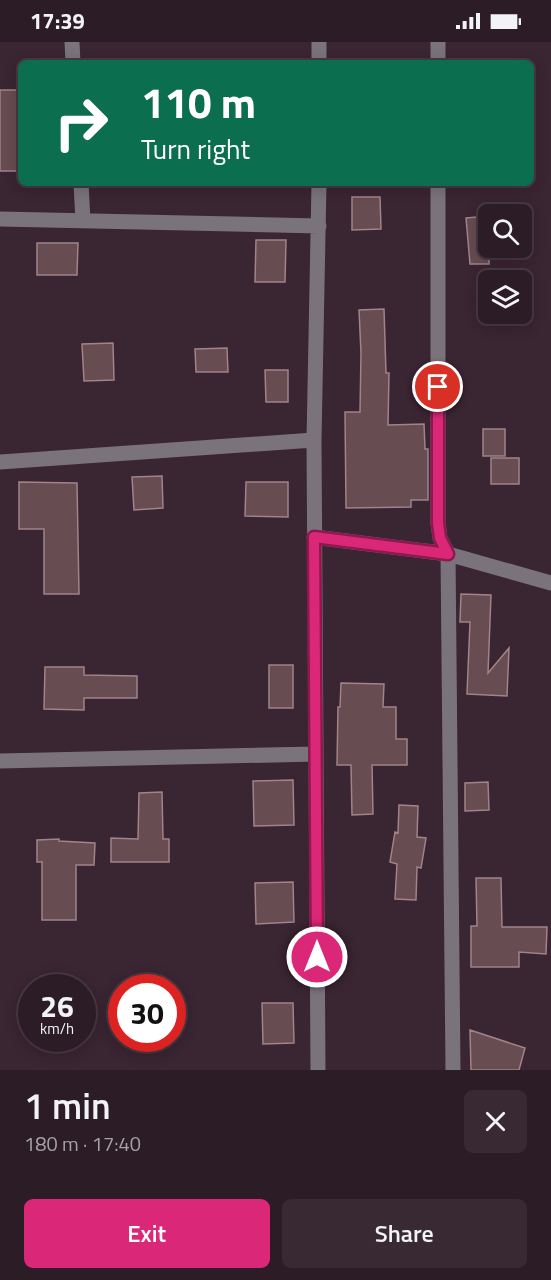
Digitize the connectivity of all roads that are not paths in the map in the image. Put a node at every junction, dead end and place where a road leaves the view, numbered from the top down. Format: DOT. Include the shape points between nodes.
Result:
graph roads {
  1 [pos="72,42"];
  2 [pos="318,42"];
  3 [pos="438,42"];
  4 [pos="73,60"];
  5 [pos="319,60"];
  6 [pos="438,60"];
  7 [pos="81,186"];
  8 [pos="319,186"];
  9 [pos="438,186"];
  10 [pos="0,219"];
  11 [pos="83,221"];
  12 [pos="319,226"];
  13 [pos="314,440"];
  14 [pos="0,462"];
  15 [pos="314,537"];
  16 [pos="448,554"];
  17 [pos="551,583"];
  18 [pos="316,754"];
  19 [pos="0,761"];
  20 [pos="318,1070"];
  21 [pos="453,1070"];
  1 -- 4 [label="street"];
  2 -- 5 [label="street"];
  3 -- 6 [label="street"];
  7 -- 11 [label="street"];
  8 -- 12 [label="street"];
  9 -- 16 [label="street" via="438,523"];
  10 -- 11 [label="street"];
  11 -- 12 [label="street"];
  12 -- 13 [label="street"];
  13 -- 14 [label="street"];
  13 -- 15 [label="street"];
  15 -- 16 [label="street"];
  15 -- 18 [label="street"];
  16 -- 17 [label="street"];
  16 -- 21 [label="street"];
  18 -- 19 [label="street"];
  18 -- 20 [label="street"];
}
